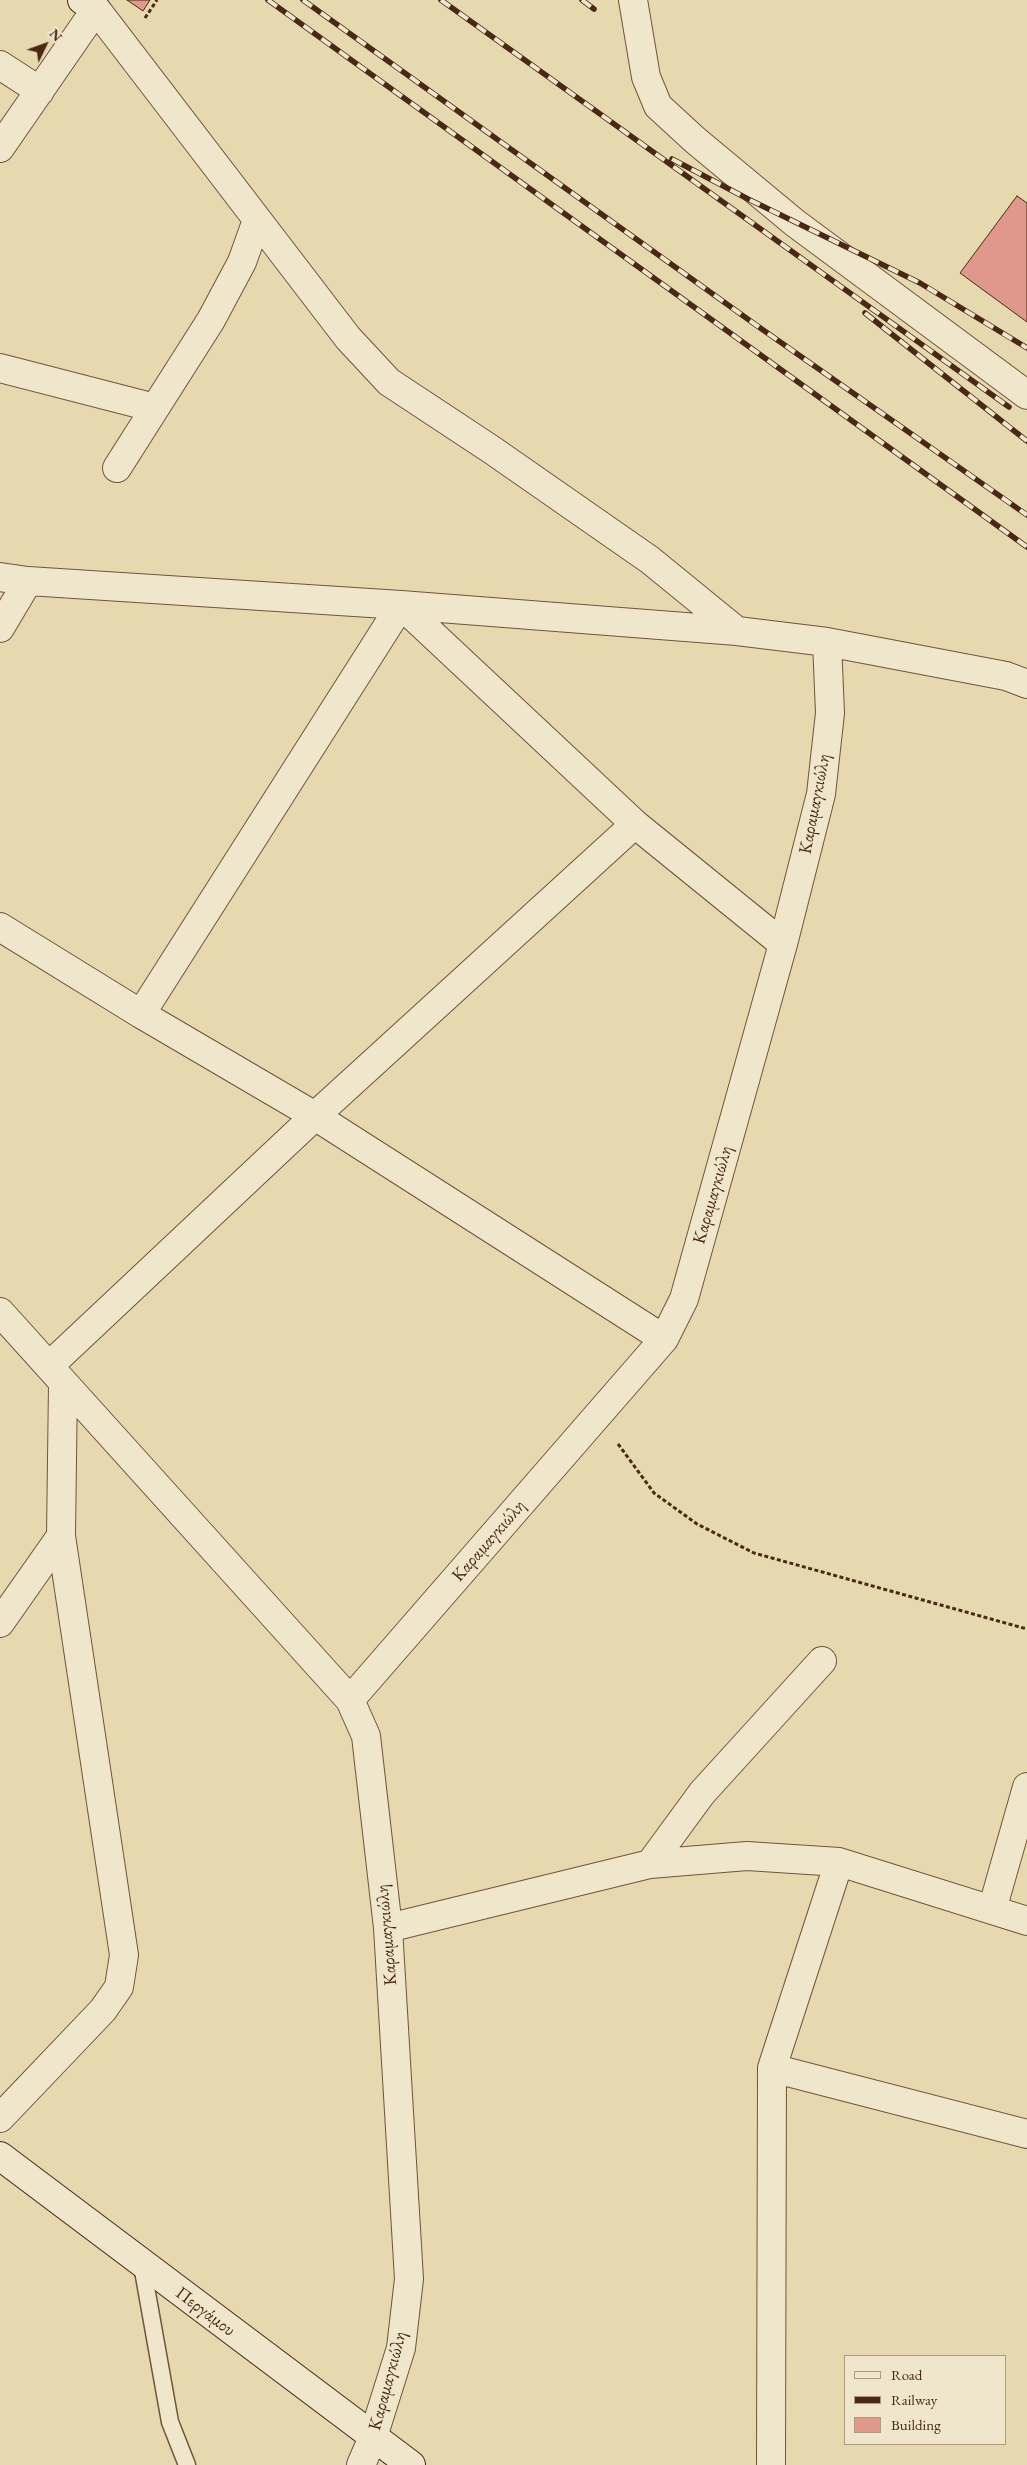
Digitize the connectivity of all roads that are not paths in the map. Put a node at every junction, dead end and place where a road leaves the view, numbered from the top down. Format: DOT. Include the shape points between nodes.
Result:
graph roads {
  1 [pos="632,0"];
  2 [pos="89,5"];
  3 [pos="0,65"];
  4 [pos="40,91"];
  5 [pos="0,148"];
  6 [pos="257,220"];
  7 [pos="0,368"];
  8 [pos="1027,395"];
  9 [pos="155,408"];
  10 [pos="117,468"];
  11 [pos="0,577"];
  12 [pos="28,581"];
  13 [pos="400,605"];
  14 [pos="0,628"];
  15 [pos="737,631"];
  16 [pos="827,642"];
  17 [pos="1027,684"];
  18 [pos="635,824"];
  19 [pos="0,927"];
  20 [pos="783,944"];
  21 [pos="141,1014"];
  22 [pos="315,1116"];
  23 [pos="0,1312"];
  24 [pos="664,1339"];
  25 [pos="56,1375"];
  26 [pos="61,1536"];
  27 [pos="0,1623"];
  28 [pos="822,1661"];
  29 [pos="350,1700"];
  30 [pos="1027,1787"];
  31 [pos="839,1862"];
  32 [pos="650,1864"];
  33 [pos="992,1910"];
  34 [pos="1027,1921"];
  35 [pos="388,1928"];
  36 [pos="772,2068"];
  37 [pos="0,2118"];
  38 [pos="1027,2134"];
  39 [pos="0,2156"];
  40 [pos="142,2265"];
  41 [pos="373,2437"];
  42 [pos="187,2465"];
  43 [pos="361,2465"];
  44 [pos="411,2465"];
  45 [pos="771,2465"];
  1 -- 8 [label="street" via="646,77 658,106 795,223"];
  2 -- 4 [label="street"];
  2 -- 6 [label="street"];
  3 -- 4 [label="street"];
  4 -- 5 [label="street"];
  6 -- 9 [label="street" via="242,262 212,320"];
  6 -- 15 [label="street" via="348,338 389,382 650,560"];
  7 -- 9 [label="street"];
  9 -- 10 [label="street"];
  11 -- 12 [label="street"];
  12 -- 13 [label="street"];
  12 -- 14 [label="street"];
  13 -- 15 [label="street"];
  13 -- 18 [label="street"];
  13 -- 21 [label="street"];
  15 -- 16 [label="street"];
  16 -- 17 [label="street" via="1006,676"];
  16 -- 20 [label="street, Καραμαγκιώλη" via="830,713 821,794"];
  18 -- 20 [label="street"];
  18 -- 22 [label="street"];
  19 -- 21 [label="street"];
  20 -- 24 [label="street, Καραμαγκιώλη" via="684,1299"];
  21 -- 22 [label="street"];
  22 -- 24 [label="street"];
  22 -- 25 [label="street"];
  23 -- 25 [label="street"];
  24 -- 29 [label="street, Καραμαγκιώλη"];
  25 -- 26 [label="street"];
  25 -- 29 [label="street"];
  26 -- 27 [label="street"];
  26 -- 37 [label="street" via="124,1955 119,1987 103,2010"];
  28 -- 32 [label="street" via="702,1793"];
  29 -- 35 [label="street, Καραμαγκιώλη" via="366,1736"];
  30 -- 33 [label="street"];
  31 -- 32 [label="street" via="747,1856"];
  31 -- 33 [label="street"];
  31 -- 36 [label="street"];
  32 -- 35 [label="street"];
  33 -- 34 [label="street"];
  35 -- 41 [label="street, Καραμαγκιώλη" via="409,2279 401,2348"];
  36 -- 38 [label="street"];
  36 -- 45 [label="street"];
  39 -- 40 [label="street, Περγάμου"];
  40 -- 41 [label="street, Περγάμου"];
  40 -- 42 [label="lane" via="170,2422"];
  41 -- 43 [label="street, Καραμαγκιώλη"];
  41 -- 44 [label="street, Περγάμου"];
}
